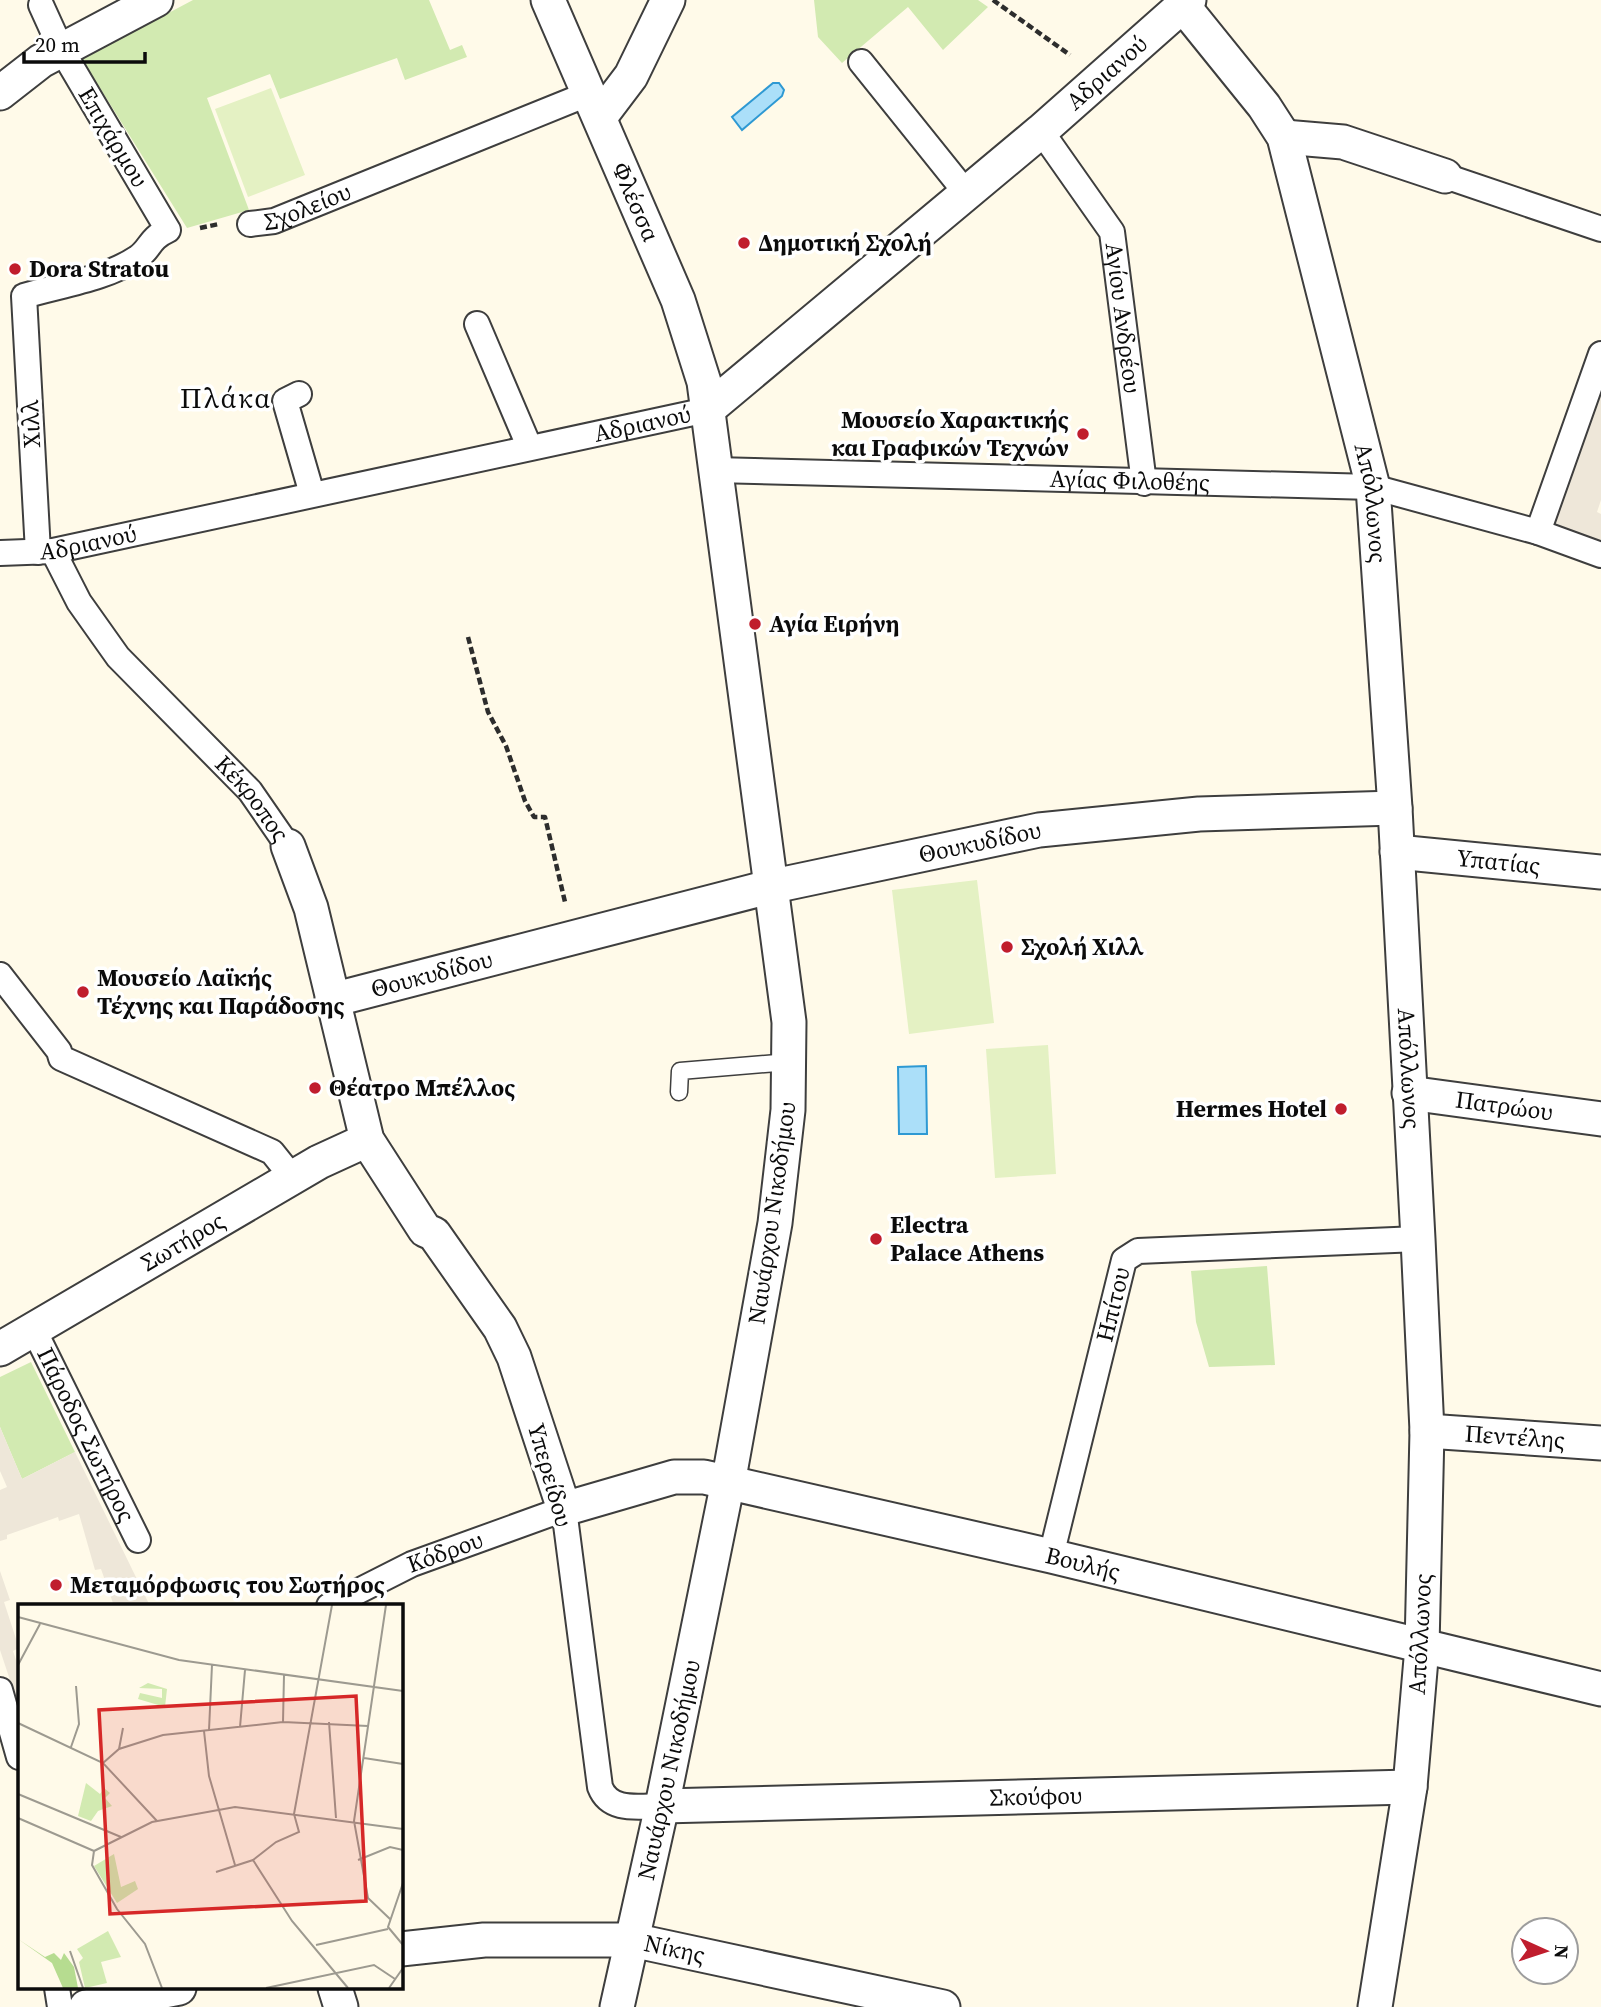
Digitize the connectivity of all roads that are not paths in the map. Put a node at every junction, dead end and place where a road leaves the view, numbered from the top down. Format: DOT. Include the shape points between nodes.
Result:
graph roads {
  1 [pos="156,0"];
  2 [pos="548,0"];
  3 [pos="668,0"];
  4 [pos="1186,4"];
  5 [pos="41,5"];
  6 [pos="61,49"];
  7 [pos="861,62"];
  8 [pos="3,86"];
  9 [pos="595,105"];
  10 [pos="1041,131"];
  11 [pos="1284,137"];
  12 [pos="1445,176"];
  13 [pos="967,194"];
  14 [pos="250,224"];
  15 [pos="1601,229"];
  16 [pos="24,296"];
  17 [pos="477,324"];
  18 [pos="1601,354"];
  19 [pos="299,394"];
  20 [pos="707,410"];
  21 [pos="529,446"];
  22 [pos="715,470"];
  23 [pos="1144,483"];
  24 [pos="1373,487"];
  25 [pos="312,494"];
  26 [pos="1538,531"];
  27 [pos="45,552"];
  28 [pos="0,553"];
  29 [pos="1601,555"];
  30 [pos="1395,808"];
  31 [pos="1396,852"];
  32 [pos="290,865"];
  33 [pos="1601,872"];
  34 [pos="769,887"];
  35 [pos="0,975"];
  36 [pos="332,1000"];
  37 [pos="789,1062"];
  38 [pos="679,1092"];
  39 [pos="1409,1093"];
  40 [pos="1601,1119"];
  41 [pos="367,1140"];
  42 [pos="292,1177"];
  43 [pos="1418,1239"];
  44 [pos="34,1330"];
  45 [pos="0,1349"];
  46 [pos="1427,1431"];
  47 [pos="1601,1443"];
  48 [pos="727,1482"];
  49 [pos="564,1509"];
  50 [pos="138,1540"];
  51 [pos="1051,1556"];
  52 [pos="333,1604"];
  53 [pos="1422,1647"];
  54 [pos="1601,1689"];
  55 [pos="0,1690"];
  56 [pos="18,1753"];
  57 [pos="1410,1787"];
  58 [pos="662,1806"];
  59 [pos="632,1940"];
  60 [pos="402,1949"];
  61 [pos="169,1990"];
  62 [pos="336,1990"];
  63 [pos="86,2007"];
  64 [pos="341,2007"];
  65 [pos="617,2007"];
  66 [pos="943,2007"];
  67 [pos="1375,2007"];
  1 -- 6 [label="street"];
  2 -- 9 [label="street, Φλέσσα"];
  3 -- 9 [label="street" via="631,76"];
  4 -- 10 [label="street, Αδριανού"];
  4 -- 11 [label="street, Απόλλωνος"];
  5 -- 6 [label="street, Επιχάρμου"];
  6 -- 8 [label="street"];
  6 -- 16 [label="street, Επιχάρμου" via="168,230 154,236 140,257 120,267"];
  7 -- 13 [label="street"];
  9 -- 14 [label="street, Σχολείου" via="274,221"];
  9 -- 20 [label="street, Φλέσσα" via="688,325"];
  10 -- 13 [label="street, Αδριανού"];
  10 -- 23 [label="street, Αγίου Ανδρέου" via="1112,232"];
  11 -- 12 [label="street" via="1343,142"];
  11 -- 24 [label="street, Απόλλωνος"];
  12 -- 15 [label="street"];
  13 -- 20 [label="street, Αδριανού"];
  16 -- 27 [label="street, Χιλλ"];
  17 -- 21 [label="street"];
  18 -- 26 [label="street"];
  19 -- 25 [label="street" via="285,401"];
  20 -- 21 [label="street, Αδριανού"];
  20 -- 22 [label="street, Ναυάρχου Νικοδήμου"];
  21 -- 25 [label="street, Αδριανού"];
  22 -- 23 [label="street, Αγίας Φιλοθέης"];
  22 -- 34 [label="street, Ναυάρχου Νικοδήμου"];
  23 -- 24 [label="street, Αγίας Φιλοθέης"];
  24 -- 26 [label="street, Αγίας Φιλοθέης"];
  24 -- 30 [label="street, Απόλλωνος"];
  25 -- 27 [label="street, Αδριανού"];
  26 -- 29 [label="street, Αγίας Φιλοθέης"];
  27 -- 28 [label="street, Αδριανού"];
  27 -- 32 [label="street, Κέκροπος" via="118,657 250,791"];
  30 -- 31 [label="street, Απόλλωνος"];
  30 -- 34 [label="street, Θουκυδίδου" via="1213,813 1080,824"];
  31 -- 33 [label="street, Υπατίας"];
  31 -- 39 [label="street, Απόλλωνος"];
  32 -- 36 [label="street, Κέκροπος" via="311,908"];
  34 -- 36 [label="street, Θουκυδίδου"];
  34 -- 37 [label="street, Ναυάρχου Νικοδήμου" via="789,1022"];
  35 -- 42 [label="street" via="61,1058 272,1152"];
  36 -- 41 [label="street, Κέκροπος"];
  37 -- 38 [label="lane" via="680,1070"];
  37 -- 48 [label="street, Ναυάρχου Νικοδήμου" via="775,1223"];
  39 -- 40 [label="street, Πατρώου"];
  39 -- 43 [label="street, Απόλλωνος"];
  41 -- 42 [label="street, Σωτήρος"];
  41 -- 49 [label="street, Υπερείδου" via="425,1230 434,1234 500,1328 514,1357"];
  42 -- 44 [label="street, Σωτήρος"];
  43 -- 46 [label="street, Απόλλωνος"];
  43 -- 51 [label="street, Ηπίτου" via="1138,1251 1124,1260"];
  44 -- 45 [label="street, Σωτήρος"];
  44 -- 50 [label="street, Πάροδος Σωτήρος"];
  46 -- 47 [label="street, Πεντέλης"];
  46 -- 53 [label="street, Απόλλωνος"];
  48 -- 49 [label="street, Βουλής" via="674,1477"];
  48 -- 51 [label="street, Βουλής"];
  48 -- 58 [label="street, Ναυάρχου Νικοδήμου"];
  49 -- 52 [label="street, Κόδρου" via="412,1564"];
  49 -- 58 [label="street, Υπερείδου" via="600,1787 616,1804"];
  51 -- 53 [label="street, Βουλής"];
  53 -- 54 [label="street, Βουλής"];
  53 -- 57 [label="street, Απόλλωνος"];
  55 -- 56 [label="street"];
  57 -- 58 [label="street, Σκούφου"];
  57 -- 67 [label="street, Απόλλωνος"];
  58 -- 59 [label="street, Ναυάρχου Νικοδήμου"];
  59 -- 60 [label="street, Νίκης" via="484,1940"];
  59 -- 65 [label="street, Ναυάρχου Νικοδήμου"];
  59 -- 66 [label="street, Νίκης"];
  61 -- 63 [label="street"];
  62 -- 64 [label="street"];
}
